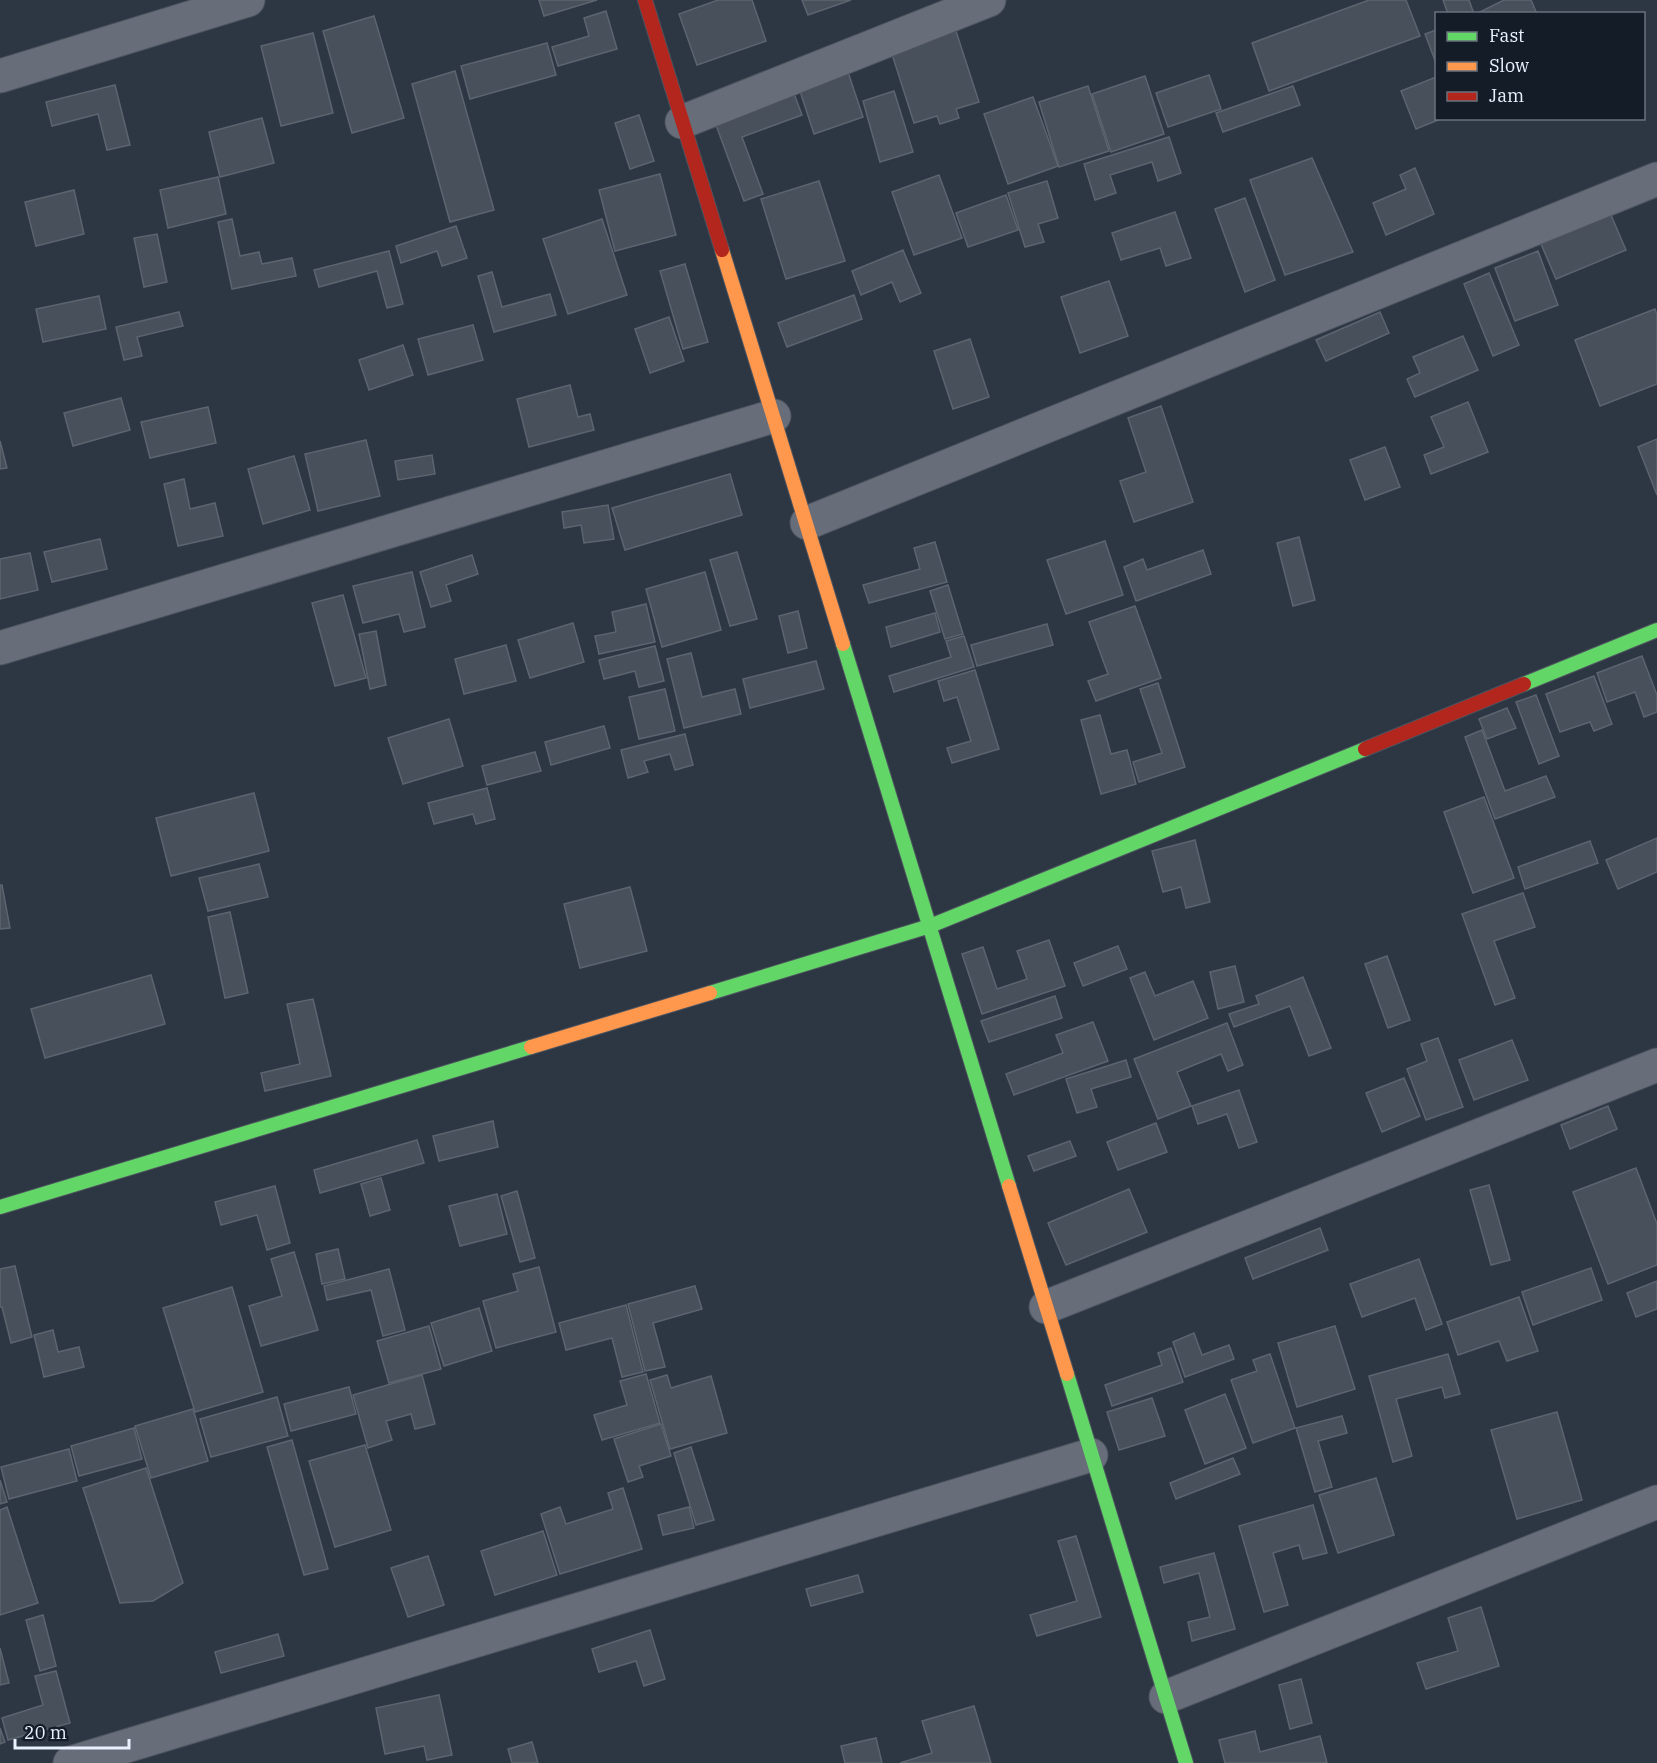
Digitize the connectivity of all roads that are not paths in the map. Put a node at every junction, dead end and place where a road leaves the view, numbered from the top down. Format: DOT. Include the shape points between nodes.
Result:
graph roads {
  1 [pos="248,0"];
  2 [pos="645,0"];
  3 [pos="988,0"];
  4 [pos="0,76"];
  5 [pos="682,122"];
  6 [pos="1657,179"];
  7 [pos="774,416"];
  8 [pos="807,523"];
  9 [pos="1657,630"];
  10 [pos="0,648"];
  11 [pos="930,926"];
  12 [pos="1657,1065"];
  13 [pos="0,1207"];
  14 [pos="1046,1307"];
  15 [pos="1091,1455"];
  16 [pos="1657,1502"];
  17 [pos="1166,1697"];
  18 [pos="70,1763"];
  19 [pos="1186,1763"];
  1 -- 4 [label="street"];
  2 -- 5 [label="street"];
  3 -- 5 [label="street"];
  5 -- 7 [label="street"];
  6 -- 8 [label="street"];
  7 -- 8 [label="street"];
  7 -- 10 [label="street"];
  8 -- 11 [label="street"];
  9 -- 11 [label="street"];
  11 -- 13 [label="street"];
  11 -- 14 [label="street"];
  12 -- 14 [label="street"];
  14 -- 15 [label="street"];
  15 -- 17 [label="street"];
  15 -- 18 [label="street"];
  16 -- 17 [label="street"];
  17 -- 19 [label="street"];
}
